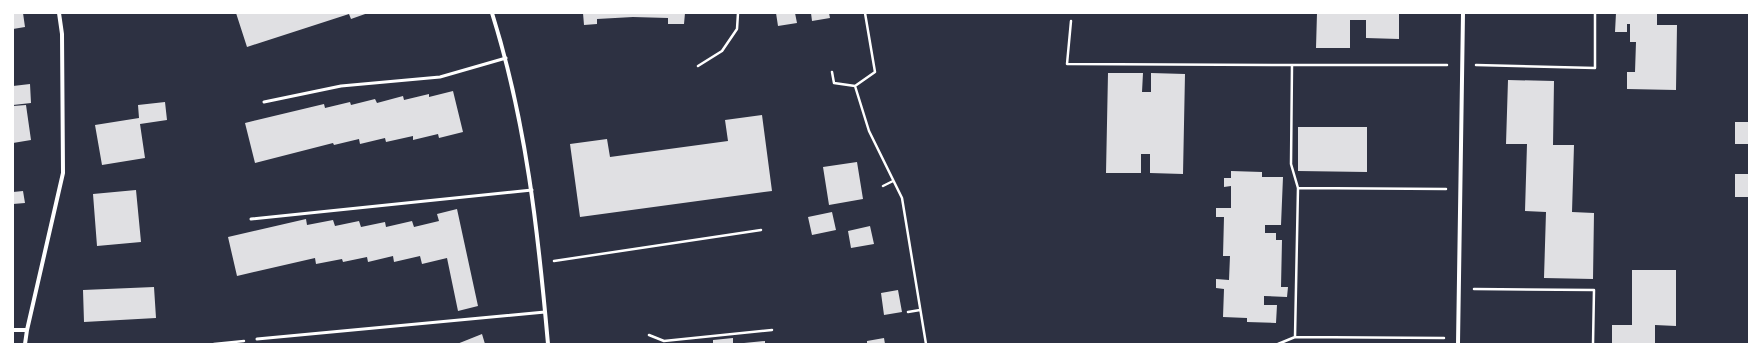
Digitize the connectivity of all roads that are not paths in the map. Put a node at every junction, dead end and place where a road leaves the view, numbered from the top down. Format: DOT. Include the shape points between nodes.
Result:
graph roads {
  1 [pos="59,13"];
  2 [pos="492,13"];
  3 [pos="1463,13"];
  4 [pos="506,58"];
  5 [pos="264,102"];
  6 [pos="532,190"];
  7 [pos="251,219"];
  8 [pos="545,312"];
  9 [pos="13,330"];
  10 [pos="26,330"];
  11 [pos="257,339"];
  12 [pos="25,344"];
  13 [pos="548,344"];
  14 [pos="1458,344"];
  1 -- 10 [label="street" via="62,34 63,173"];
  2 -- 4 [label="street"];
  3 -- 14 [label="street"];
  4 -- 5 [label="lane" via="440,77 341,86"];
  4 -- 6 [label="street"];
  6 -- 7 [label="lane"];
  6 -- 8 [label="street"];
  8 -- 11 [label="lane"];
  8 -- 13 [label="street"];
  9 -- 10 [label="street"];
  10 -- 12 [label="street"];
}
